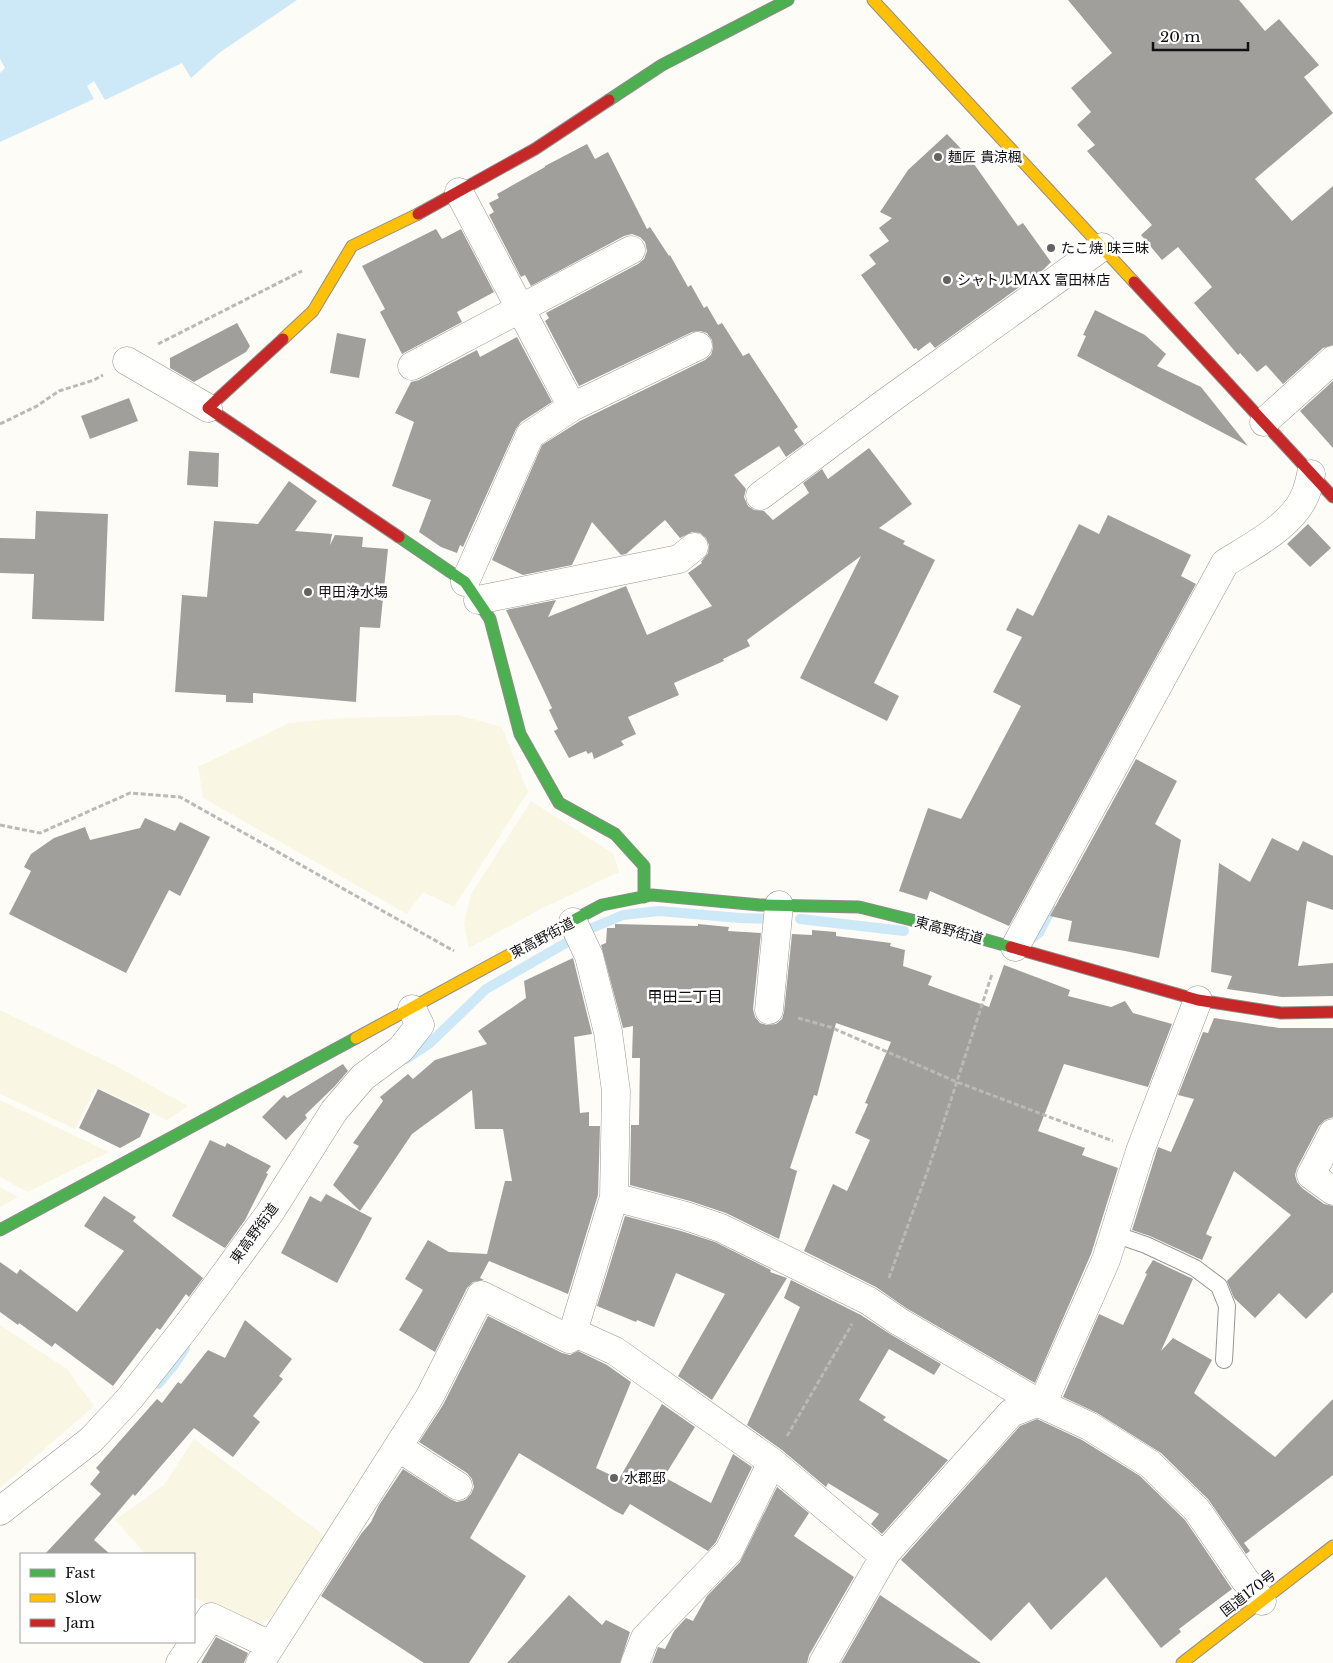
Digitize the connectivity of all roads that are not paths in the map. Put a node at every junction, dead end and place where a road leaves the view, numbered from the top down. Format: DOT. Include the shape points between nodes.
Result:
graph roads {
  1 [pos="788,0"];
  2 [pos="873,0"];
  3 [pos="459,192"];
  4 [pos="1102,247"];
  5 [pos="631,250"];
  6 [pos="521,309"];
  7 [pos="698,346"];
  8 [pos="1333,360"];
  9 [pos="127,361"];
  10 [pos="412,366"];
  11 [pos="572,407"];
  12 [pos="208,408"];
  13 [pos="1264,422"];
  14 [pos="1322,485"];
  15 [pos="760,496"];
  16 [pos="694,546"];
  17 [pos="472,591"];
  18 [pos="644,897"];
  19 [pos="779,906"];
  20 [pos="573,922"];
  21 [pos="1008,946"];
  22 [pos="1198,1000"];
  23 [pos="412,1008"];
  24 [pos="769,1010"];
  25 [pos="1333,1012"];
  26 [pos="1333,1133"];
  27 [pos="1333,1191"];
  28 [pos="614,1197"];
  29 [pos="0,1230"];
  30 [pos="1114,1234"];
  31 [pos="572,1332"];
  32 [pos="1224,1360"];
  33 [pos="1037,1402"];
  34 [pos="398,1448"];
  35 [pos="772,1462"];
  36 [pos="458,1486"];
  37 [pos="0,1511"];
  38 [pos="1333,1546"];
  39 [pos="884,1556"];
  40 [pos="1262,1601"];
  41 [pos="195,1641"];
  42 [pos="193,1643"];
  43 [pos="265,1654"];
  44 [pos="180,1663"];
  45 [pos="635,1663"];
  46 [pos="823,1663"];
  47 [pos="1182,1663"];
  1 -- 3 [label="main road" via="662,65 535,149"];
  2 -- 4 [label="main road"];
  3 -- 6 [label="street"];
  3 -- 12 [label="main road" via="352,246 313,310"];
  4 -- 13 [label="main road"];
  4 -- 15 [label="street"];
  5 -- 6 [label="street"];
  6 -- 10 [label="street"];
  6 -- 11 [label="street"];
  7 -- 11 [label="street"];
  8 -- 13 [label="street"];
  9 -- 12 [label="street"];
  11 -- 17 [label="street" via="530,435"];
  12 -- 17 [label="main road"];
  13 -- 14 [label="main road"];
  14 -- 21 [label="street" via="1306,494 1294,512 1274,531 1225,563"];
  16 -- 17 [label="street" via="679,559"];
  17 -- 18 [label="main road" via="490,619 520,734 559,803 615,834 644,866"];
  18 -- 19 [label="main road, 東高野街道" via="652,895"];
  18 -- 20 [label="main road, 東高野街道" via="602,906"];
  19 -- 21 [label="main road, 東高野街道" via="859,907"];
  19 -- 24 [label="street"];
  20 -- 23 [label="main road, 東高野街道"];
  20 -- 28 [label="street" via="589,956 608,1032 616,1090"];
  21 -- 22 [label="main road, 東高野街道"];
  22 -- 25 [label="main road, 東高野街道" via="1281,1012"];
  22 -- 30 [label="street" via="1140,1151"];
  23 -- 29 [label="main road"];
  23 -- 37 [label="street, 東高野街道" via="420,1025 401,1049 363,1077 334,1111 269,1214 130,1398 91,1440"];
  26 -- 27 [label="street" via="1311,1175"];
  28 -- 31 [label="street"];
  28 -- 33 [label="street" via="721,1228 872,1303"];
  30 -- 32 [label="lane" via="1196,1268 1219,1286 1227,1306"];
  30 -- 33 [label="street" via="1106,1260 1044,1400"];
  31 -- 34 [label="street" via="569,1339 481,1295 429,1398"];
  31 -- 35 [label="street" via="615,1350"];
  33 -- 39 [label="street" via="1011,1413"];
  33 -- 40 [label="street" via="1089,1426 1150,1464 1196,1510"];
  34 -- 36 [label="street"];
  34 -- 43 [label="street"];
  35 -- 39 [label="street"];
  35 -- 45 [label="street" via="730,1551 645,1638"];
  38 -- 40 [label="main road, 国道170号"];
  39 -- 46 [label="street"];
  40 -- 47 [label="main road, 国道170号"];
  41 -- 43 [label="street" via="211,1617"];
  42 -- 44 [label="street"];
}
